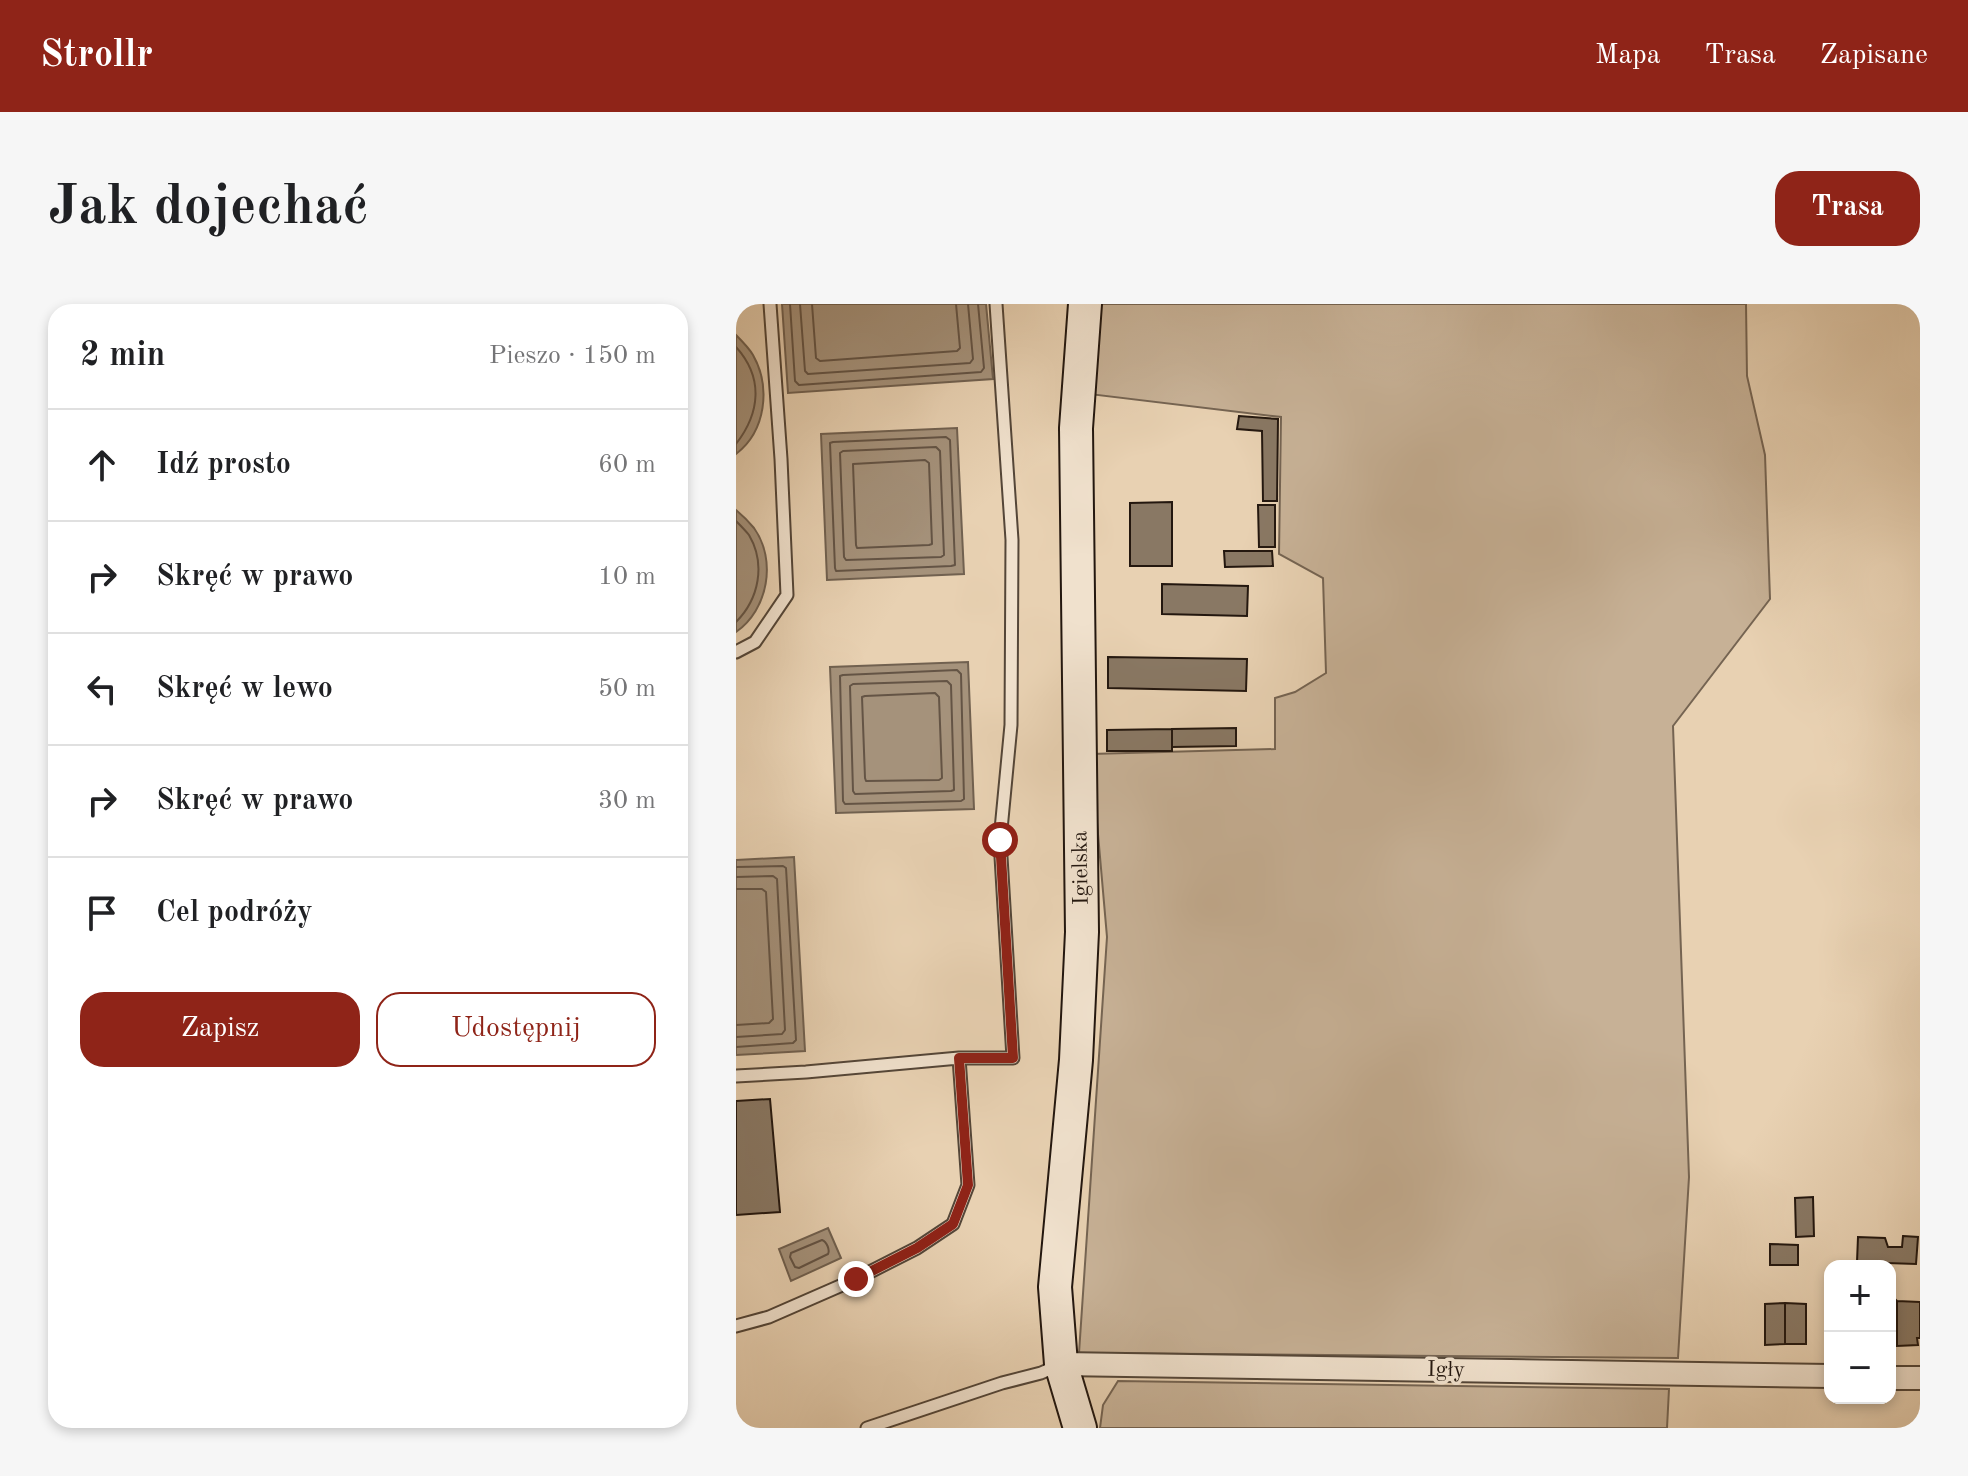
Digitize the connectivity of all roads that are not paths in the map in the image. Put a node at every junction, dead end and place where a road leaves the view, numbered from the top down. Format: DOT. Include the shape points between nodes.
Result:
graph roads {
  1 [pos="770,304"];
  2 [pos="996,304"];
  3 [pos="1085,304"];
  4 [pos="736,652"];
  5 [pos="959,1058"];
  6 [pos="736,1076"];
  7 [pos="736,1326"];
  8 [pos="1061,1364"];
  9 [pos="1824,1376"];
  10 [pos="1896,1378"];
  11 [pos="1920,1378"];
  12 [pos="867,1428"];
  13 [pos="1080,1428"];
  1 -- 4 [label="lane" via="787,595 755,642"];
  2 -- 5 [label="lane" via="1012,540 1011,725 1000,840 1013,1058"];
  3 -- 8 [label="street, Igielska" via="1076,428 1082,932 1055,1287"];
  5 -- 6 [label="lane"];
  5 -- 7 [label="lane" via="968,1185 953,1224 856,1279"];
  8 -- 9 [label="street, Igły"];
  8 -- 12 [label="lane"];
  8 -- 13 [label="street, Igielska"];
  10 -- 11 [label="street"];
}
